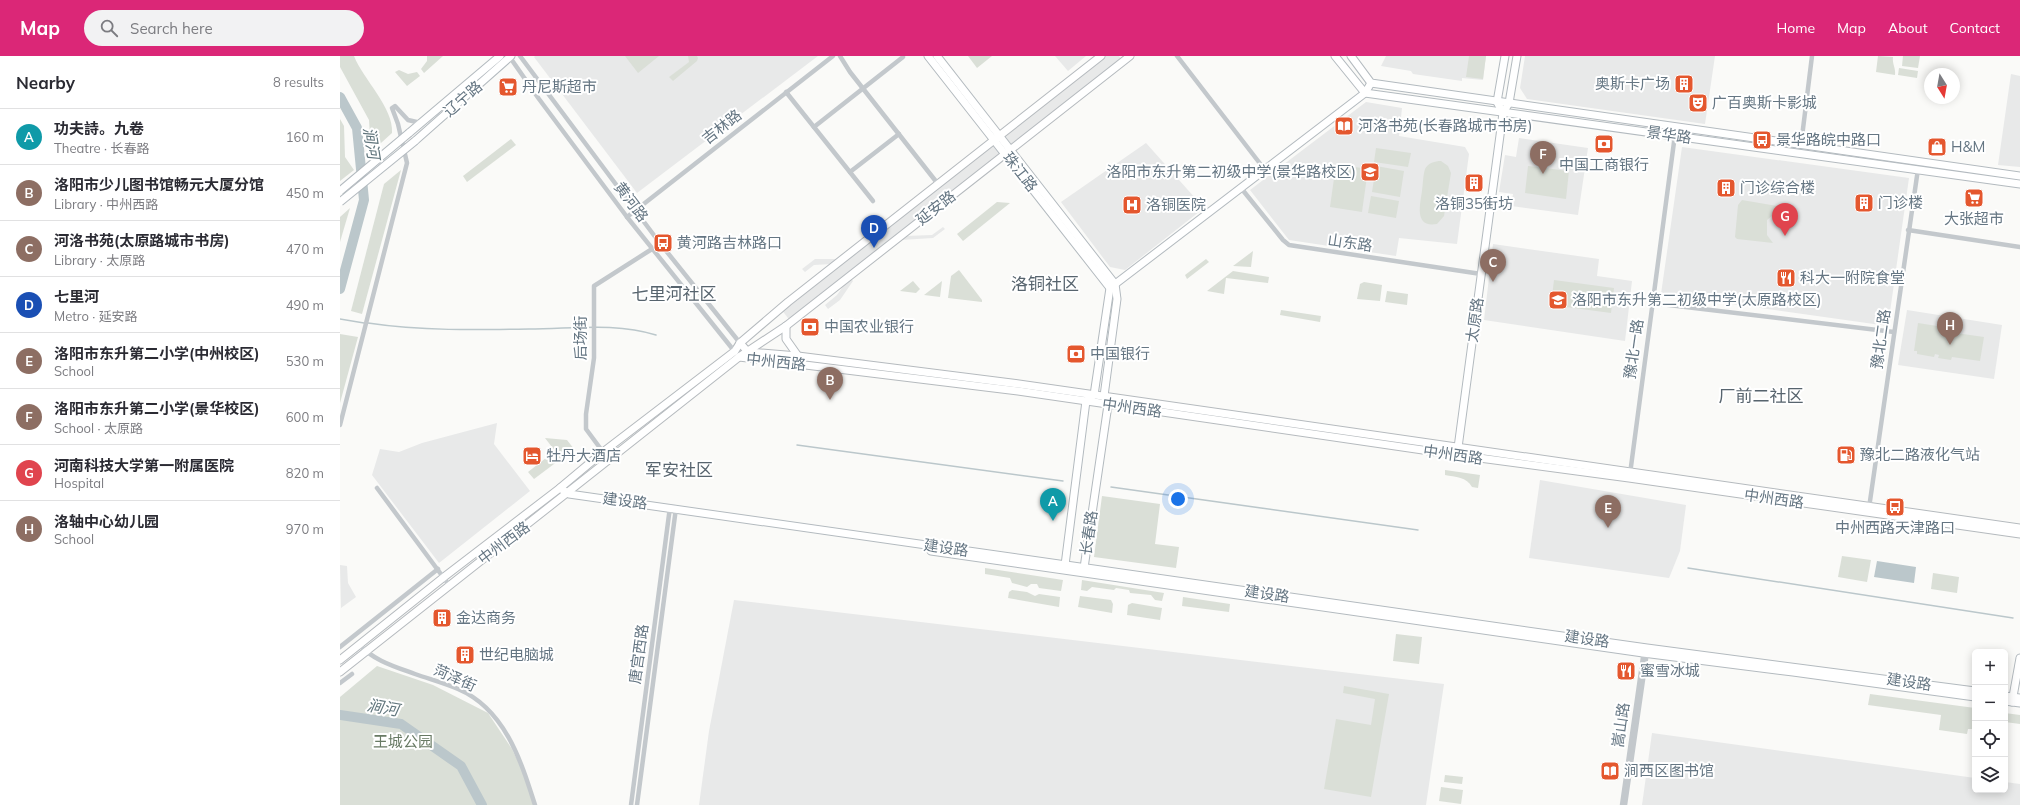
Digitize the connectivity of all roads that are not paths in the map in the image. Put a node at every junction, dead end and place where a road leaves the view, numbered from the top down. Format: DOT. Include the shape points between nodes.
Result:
graph roads {
  1 [pos="500,56"];
  2 [pos="510,56"];
  3 [pos="520,56"];
  4 [pos="833,56"];
  5 [pos="840,56"];
  6 [pos="928,56"];
  7 [pos="937,56"];
  8 [pos="1101,56"];
  9 [pos="1130,56"];
  10 [pos="1177,56"];
  11 [pos="1335,56"];
  12 [pos="1351,56"];
  13 [pos="1505,56"];
  14 [pos="1517,56"];
  15 [pos="1812,56"];
  16 [pos="903,57"];
  17 [pos="1371,83"];
  18 [pos="863,88"];
  19 [pos="786,92"];
  20 [pos="1365,93"];
  21 [pos="1498,102"];
  22 [pos="1509,103"];
  23 [pos="1503,113"];
  24 [pos="421,123"];
  25 [pos="814,127"];
  26 [pos="1676,127"];
  27 [pos="899,134"];
  28 [pos="1675,136"];
  29 [pos="997,138"];
  30 [pos="1801,145"];
  31 [pos="1008,151"];
  32 [pos="1918,169"];
  33 [pos="1265,170"];
  34 [pos="850,172"];
  35 [pos="2020,176"];
  36 [pos="938,184"];
  37 [pos="2020,184"];
  38 [pos="1241,188"];
  39 [pos="340,191"];
  40 [pos="873,200"];
  41 [pos="340,202"];
  42 [pos="635,210"];
  43 [pos="627,217"];
  44 [pos="1908,230"];
  45 [pos="2020,247"];
  46 [pos="652,249"];
  47 [pos="1481,274"];
  48 [pos="1113,286"];
  49 [pos="1652,303"];
  50 [pos="786,326"];
  51 [pos="1894,332"];
  52 [pos="740,344"];
  53 [pos="748,352"];
  54 [pos="737,354"];
  55 [pos="798,356"];
  56 [pos="1094,395"];
  57 [pos="1104,396"];
  58 [pos="1086,401"];
  59 [pos="1108,405"];
  60 [pos="340,424"];
  61 [pos="603,452"];
  62 [pos="1457,452"];
  63 [pos="1630,475"];
  64 [pos="377,488"];
  65 [pos="560,488"];
  66 [pos="566,495"];
  67 [pos="673,509"];
  68 [pos="1869,509"];
  69 [pos="2020,528"];
  70 [pos="2020,534"];
  71 [pos="1065,565"];
  72 [pos="1084,568"];
  73 [pos="438,569"];
  74 [pos="1073,572"];
  75 [pos="444,577"];
  76 [pos="449,585"];
  77 [pos="359,644"];
  78 [pos="340,647"];
  79 [pos="1645,651"];
  80 [pos="365,652"];
  81 [pos="348,654"];
  82 [pos="2020,658"];
  83 [pos="340,660"];
  84 [pos="340,672"];
  85 [pos="352,674"];
  86 [pos="340,683"];
  87 [pos="1972,691"];
  88 [pos="1972,697"];
  89 [pos="2012,700"];
  90 [pos="2020,703"];
  91 [pos="535,805"];
  92 [pos="631,805"];
  93 [pos="637,805"];
  94 [pos="1622,805"];
  95 [pos="1625,805"];
  1 -- 24 [label="main road, 辽宁路"];
  2 -- 41 [label="main road, 辽宁路, bridge" via="415,141"];
  2 -- 43 [label="street, 黄河路" via="539,100"];
  3 -- 42 [label="street, 黄河路"];
  4 -- 19 [label="street, 吉林路"];
  5 -- 18 [label="street"];
  6 -- 29 [label="main road, 珠江路"];
  7 -- 29 [label="main road, 珠江路"];
  8 -- 29 [label="main road, 延安路"];
  9 -- 31 [label="main road, 延安路"];
  10 -- 33 [label="street"];
  11 -- 20 [label="main road"];
  12 -- 17 [label="main road"];
  13 -- 21 [label="main road"];
  14 -- 22 [label="main road, 太原路"];
  15 -- 30 [label="street"];
  16 -- 18 [label="street"];
  17 -- 20 [label="main road"];
  17 -- 21 [label="main road, 景华路"];
  18 -- 25 [label="street"];
  18 -- 27 [label="street"];
  19 -- 25 [label="street"];
  19 -- 42 [label="street, 吉林路"];
  20 -- 23 [label="main road, 景华路"];
  20 -- 33 [label="main road"];
  21 -- 22 [label="main road, 景华路"];
  21 -- 23 [label="main road"];
  22 -- 23 [label="main road, 太原路"];
  22 -- 26 [label="main road, 景华路"];
  23 -- 28 [label="main road, 景华路"];
  23 -- 47 [label="main road, 太原路"];
  24 -- 39 [label="main road, 辽宁路, bridge"];
  24 -- 60 [label="street" via="408,120 392,106 407,163"];
  25 -- 34 [label="street"];
  26 -- 28 [label="street, 豫北一路"];
  26 -- 30 [label="main road, 景华路"];
  27 -- 34 [label="street"];
  27 -- 36 [label="street"];
  28 -- 32 [label="main road, 景华路"];
  28 -- 49 [label="street, 豫北一路"];
  29 -- 31 [label="main road, 珠江路"];
  29 -- 36 [label="main road, 延安路"];
  30 -- 35 [label="main road, 景华路"];
  31 -- 48 [label="main road, 珠江路"];
  31 -- 50 [label="main road, 延安路"];
  32 -- 37 [label="main road, 景华路"];
  32 -- 44 [label="street, 豫北二路"];
  33 -- 38 [label="main road"];
  34 -- 40 [label="street"];
  36 -- 52 [label="main road, 延安路" via="788,302"];
  38 -- 47 [label="street, 山东路" via="1289,245"];
  38 -- 48 [label="main road"];
  42 -- 43 [label="street, 吉林路"];
  42 -- 52 [label="street, 黄河路"];
  43 -- 46 [label="street, 黄河路"];
  44 -- 45 [label="street"];
  44 -- 51 [label="street, 豫北二路"];
  46 -- 54 [label="street, 黄河路"];
  46 -- 61 [label="street, 后场街" via="594,286 594,364 586,429"];
  47 -- 62 [label="main road, 太原路"];
  48 -- 56 [label="main road"];
  48 -- 57 [label="main road" via="1117,299"];
  49 -- 51 [label="street"];
  49 -- 63 [label="street, 豫北一路"];
  50 -- 53 [label="main road, 延安路"];
  50 -- 55 [label="main road" via="786,339"];
  51 -- 68 [label="street, 豫北二路"];
  52 -- 53 [label="main road, 中州西路"];
  52 -- 54 [label="main road, 延安路"];
  53 -- 54 [label="main road, 延安路"];
  53 -- 55 [label="main road, 中州西路"];
  54 -- 58 [label="main road, 中州西路"];
  54 -- 61 [label="main road, 中州西路"];
  54 -- 66 [label="main road, 中州西路"];
  55 -- 56 [label="main road, 中州西路"];
  56 -- 57 [label="main road, 中州西路"];
  56 -- 58 [label="main road"];
  57 -- 59 [label="main road"];
  57 -- 62 [label="main road, 中州西路"];
  58 -- 59 [label="main road, 中州西路"];
  58 -- 71 [label="main road, 长春路"];
  59 -- 62 [label="main road, 中州西路"];
  59 -- 72 [label="main road, 长春路"];
  61 -- 65 [label="main road, 中州西路"];
  62 -- 63 [label="main road, 中州西路"];
  63 -- 68 [label="main road, 中州西路"];
  64 -- 73 [label="street"];
  65 -- 66 [label="main road, 建设路"];
  65 -- 75 [label="main road, 中州西路"];
  66 -- 67 [label="main road, 建设路"];
  66 -- 76 [label="main road, 中州西路"];
  67 -- 71 [label="main road, 建设路"];
  67 -- 74 [label="main road, 建设路"];
  67 -- 92 [label="street, 唐宫西路"];
  67 -- 93 [label="street, 唐宫西路"];
  68 -- 69 [label="main road, 中州西路"];
  68 -- 70 [label="main road, 中州西路"];
  71 -- 72 [label="main road, 建设路"];
  71 -- 74 [label="main road, 长春路"];
  72 -- 74 [label="main road, 长春路"];
  72 -- 79 [label="main road, 建设路"];
  73 -- 75 [label="street"];
  73 -- 78 [label="street"];
  74 -- 79 [label="main road, 建设路"];
  75 -- 76 [label="street"];
  75 -- 77 [label="main road, 中州西路"];
  76 -- 80 [label="main road, 中州西路"];
  77 -- 80 [label="street, 菏泽街"];
  77 -- 81 [label="main road, 中州西路"];
  78 -- 81 [label="street"];
  79 -- 87 [label="main road, 建设路"];
  79 -- 88 [label="main road, 建设路"];
  79 -- 94 [label="street, 嵩山路"];
  79 -- 95 [label="street, 嵩山路"];
  80 -- 84 [label="main road, 中州西路"];
  80 -- 91 [label="street, 菏泽街" via="400,669 460,690 482,704 510,739 522,763"];
  81 -- 83 [label="main road, 中州西路"];
  82 -- 89 [label="main road"];
  85 -- 86 [label="street"];
  89 -- 90 [label="main road"];
}
